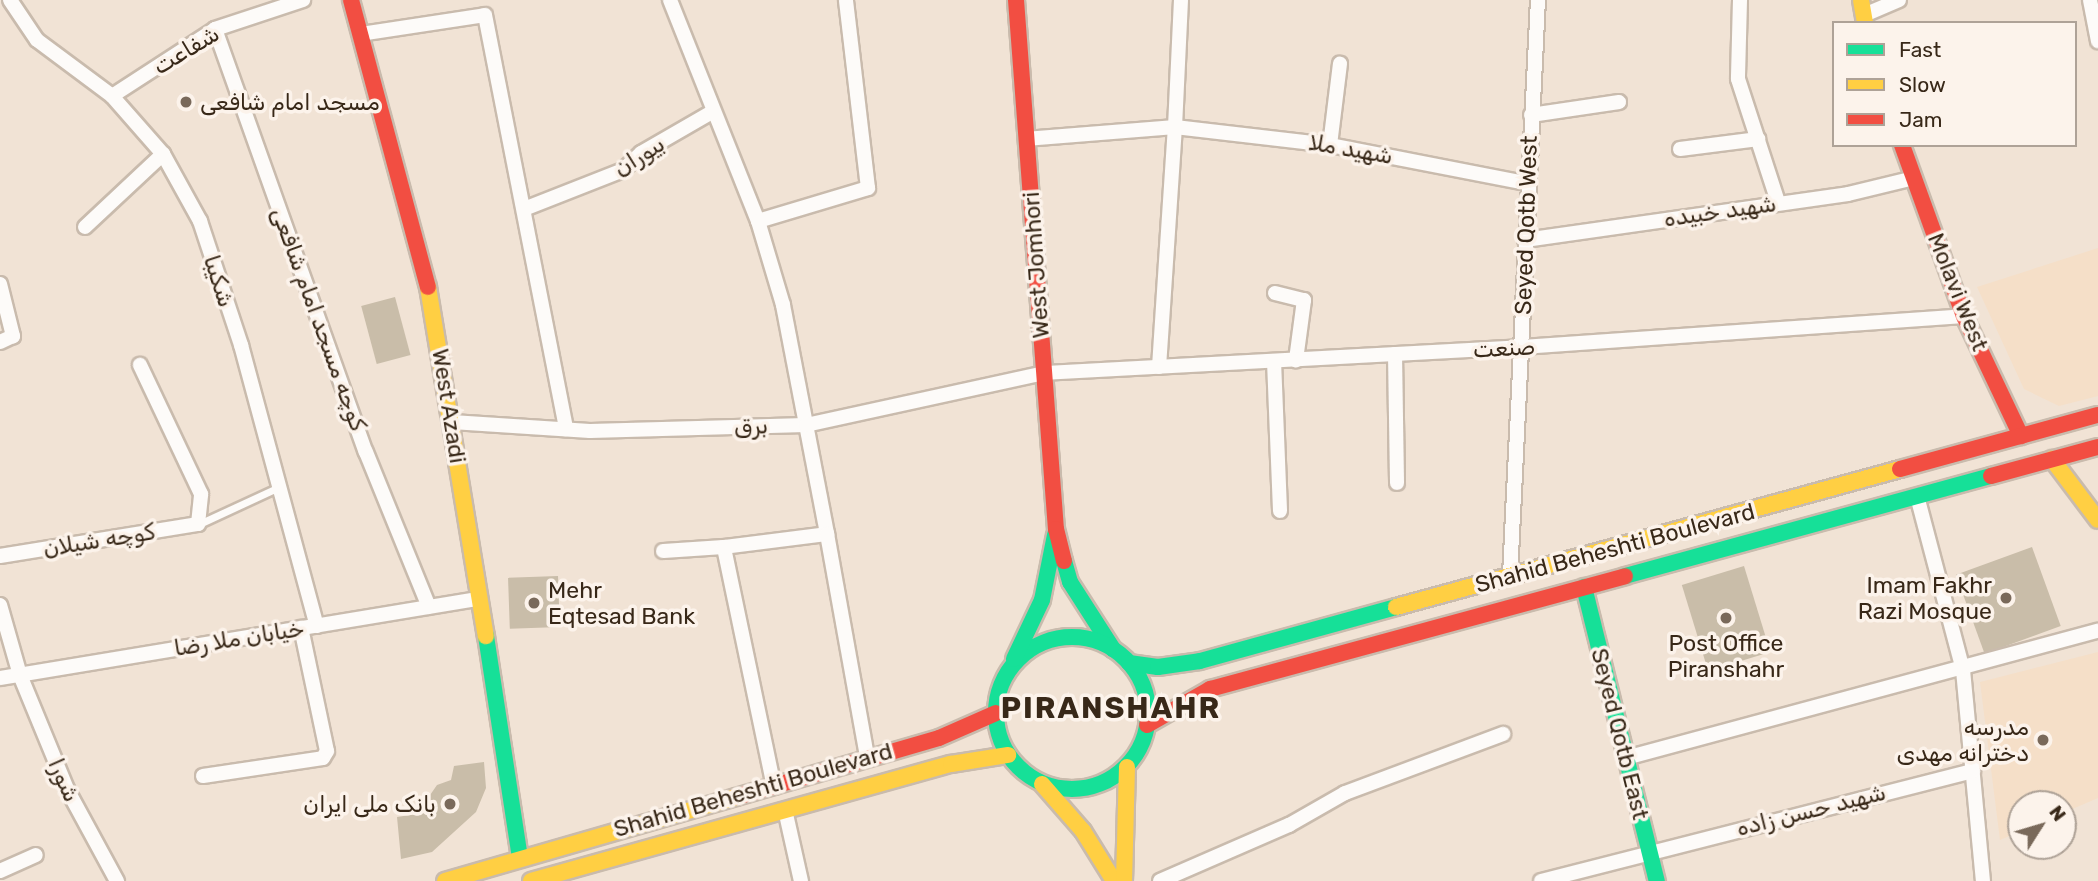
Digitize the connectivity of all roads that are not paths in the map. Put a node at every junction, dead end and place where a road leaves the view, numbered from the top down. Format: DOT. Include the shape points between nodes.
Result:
graph roads {
  1 [pos="10,0"];
  2 [pos="303,0"];
  3 [pos="351,0"];
  4 [pos="670,0"];
  5 [pos="846,0"];
  6 [pos="1016,0"];
  7 [pos="1181,0"];
  8 [pos="1538,0"];
  9 [pos="1740,0"];
  10 [pos="1899,0"];
  11 [pos="2090,0"];
  12 [pos="1863,12"];
  13 [pos="215,29"];
  14 [pos="360,34"];
  15 [pos="2098,41"];
  16 [pos="1340,64"];
  17 [pos="113,96"];
  18 [pos="1619,102"];
  19 [pos="712,112"];
  20 [pos="1531,115"];
  21 [pos="1175,127"];
  22 [pos="1026,139"];
  23 [pos="1758,139"];
  24 [pos="1331,145"];
  25 [pos="1903,147"];
  26 [pos="1680,149"];
  27 [pos="163,154"];
  28 [pos="1914,178"];
  29 [pos="1526,183"];
  30 [pos="1778,202"];
  31 [pos="524,209"];
  32 [pos="758,221"];
  33 [pos="85,227"];
  34 [pos="1525,240"];
  35 [pos="0,284"];
  36 [pos="1275,293"];
  37 [pos="1964,316"];
  38 [pos="0,342"];
  39 [pos="1522,347"];
  40 [pos="1395,354"];
  41 [pos="1274,360"];
  42 [pos="1296,360"];
  43 [pos="140,365"];
  44 [pos="1159,367"];
  45 [pos="1044,373"];
  46 [pos="2098,415"];
  47 [pos="452,422"];
  48 [pos="806,425"];
  49 [pos="566,429"];
  50 [pos="2021,436"];
  51 [pos="2098,447"];
  52 [pos="2052,459"];
  53 [pos="1397,483"];
  54 [pos="279,486"];
  55 [pos="1917,496"];
  56 [pos="1280,511"];
  57 [pos="2098,520"];
  58 [pos="198,524"];
  59 [pos="1056,529"];
  60 [pos="827,534"];
  61 [pos="724,547"];
  62 [pos="663,551"];
  63 [pos="0,556"];
  64 [pos="1510,576"];
  65 [pos="1584,587"];
  66 [pos="479,599"];
  67 [pos="0,605"];
  68 [pos="429,607"];
  69 [pos="317,625"];
  70 [pos="301,628"];
  71 [pos="2098,631"];
  72 [pos="1113,649"];
  73 [pos="1129,663"];
  74 [pos="1963,670"];
  75 [pos="1008,671"];
  76 [pos="20,675"];
  77 [pos="0,678"];
  78 [pos="996,713"];
  79 [pos="1147,725"];
  80 [pos="1503,734"];
  81 [pos="1008,755"];
  82 [pos="867,757"];
  83 [pos="1626,758"];
  84 [pos="1127,766"];
  85 [pos="1973,771"];
  86 [pos="203,776"];
  87 [pos="1042,784"];
  88 [pos="774,787"];
  89 [pos="786,814"];
  90 [pos="1649,849"];
  91 [pos="36,855"];
  92 [pos="520,858"];
  93 [pos="0,872"];
  94 [pos="117,881"];
  95 [pos="445,881"];
  96 [pos="531,881"];
  97 [pos="801,881"];
  98 [pos="1114,881"];
  99 [pos="1124,881"];
  100 [pos="1160,881"];
  101 [pos="1541,881"];
  102 [pos="1657,881"];
  103 [pos="1983,881"];
  1 -- 17 [label="street, شکیبا" via="37,40"];
  2 -- 13 [label="street, شفاعت"];
  3 -- 14 [label="main road, West Azadi"];
  4 -- 19 [label="street"];
  5 -- 32 [label="street" via="869,188"];
  6 -- 22 [label="main road, West Jomhori"];
  7 -- 21 [label="street"];
  8 -- 20 [label="street, Seyed Qotb West"];
  9 -- 23 [label="street" via="1738,79"];
  10 -- 12 [label="street"];
  11 -- 15 [label="street"];
  13 -- 17 [label="street, شفاعت"];
  13 -- 68 [label="street, کوچه مسجد امام شافعی" via="366,453"];
  14 -- 31 [label="street" via="485,15"];
  14 -- 47 [label="main road, West Azadi" via="409,205"];
  16 -- 24 [label="street"];
  17 -- 27 [label="street, شکیبا"];
  18 -- 20 [label="street"];
  19 -- 31 [label="street, بیوران" via="641,153 623,170"];
  19 -- 32 [label="street"];
  20 -- 29 [label="street, Seyed Qotb West"];
  21 -- 22 [label="street, شهید ملا"];
  21 -- 24 [label="street, شهید ملا"];
  21 -- 44 [label="street"];
  22 -- 45 [label="main road, West Jomhori"];
  23 -- 26 [label="street"];
  23 -- 30 [label="street"];
  24 -- 29 [label="street, شهید ملا"];
  25 -- 28 [label="main road, Molavi West"];
  27 -- 33 [label="street"];
  27 -- 54 [label="street, شکیبا" via="200,221"];
  28 -- 30 [label="street, شهید خبیده"];
  28 -- 37 [label="main road, Molavi West"];
  29 -- 34 [label="street, Seyed Qotb West"];
  30 -- 34 [label="street, شهید خبیده"];
  31 -- 49 [label="street"];
  32 -- 48 [label="street" via="783,305"];
  34 -- 39 [label="street, Seyed Qotb West"];
  35 -- 38 [label="street" via="13,336"];
  36 -- 42 [label="street" via="1304,300"];
  37 -- 39 [label="street, صنعت"];
  37 -- 50 [label="main road, Molavi West"];
  39 -- 40 [label="street, صنعت"];
  39 -- 64 [label="street, Seyed Qotb West"];
  40 -- 42 [label="street, صنعت"];
  40 -- 53 [label="street"];
  41 -- 42 [label="street, صنعت"];
  41 -- 44 [label="street, صنعت"];
  41 -- 56 [label="street"];
  43 -- 58 [label="street" via="201,494"];
  44 -- 45 [label="street, صنعت"];
  45 -- 48 [label="street, برق"];
  45 -- 59 [label="main road, West Jomhori"];
  46 -- 50 [label="main road, Shahid Beheshti Boulevard"];
  47 -- 49 [label="street, برق"];
  47 -- 66 [label="main road, West Azadi"];
  48 -- 49 [label="street, برق"];
  48 -- 60 [label="street"];
  50 -- 64 [label="main road, Shahid Beheshti Boulevard"];
  51 -- 52 [label="main road, Shahid Beheshti Boulevard"];
  52 -- 55 [label="main road, Shahid Beheshti Boulevard"];
  52 -- 57 [label="main road"];
  54 -- 58 [label="lane, کوچه شیلان"];
  54 -- 69 [label="street, شکیبا"];
  55 -- 65 [label="main road, Shahid Beheshti Boulevard"];
  55 -- 74 [label="street"];
  58 -- 63 [label="street, کوچه شیلان"];
  59 -- 72 [label="main road" via="1070,582"];
  59 -- 75 [label="main road" via="1042,600"];
  60 -- 61 [label="street"];
  60 -- 82 [label="street"];
  61 -- 62 [label="street"];
  61 -- 88 [label="street"];
  64 -- 73 [label="main road, Shahid Beheshti Boulevard" via="1200,661 1158,667"];
  65 -- 79 [label="main road, Shahid Beheshti Boulevard" via="1210,689"];
  65 -- 83 [label="main road, Seyed Qotb East"];
  66 -- 68 [label="street, خیابان ملا رضا"];
  66 -- 92 [label="main road, West Azadi"];
  67 -- 76 [label="street, شورا"];
  68 -- 69 [label="street, خیابان ملا رضا"];
  69 -- 70 [label="street, خیابان ملا رضا"];
  70 -- 76 [label="street, خیابان ملا رضا"];
  70 -- 86 [label="street" via="327,751 323,758"];
  71 -- 74 [label="street"];
  72 -- 73 [label="main road"];
  72 -- 75 [label="main road" via="1095,641 1056,639 1029,651"];
  73 -- 79 [label="main road" via="1141,682"];
  74 -- 83 [label="street"];
  74 -- 85 [label="street"];
  75 -- 78 [label="main road"];
  76 -- 77 [label="street, خیابان ملا رضا"];
  76 -- 94 [label="street, شورا" via="66,789"];
  78 -- 81 [label="main road"];
  78 -- 82 [label="main road, Shahid Beheshti Boulevard" via="939,738"];
  79 -- 84 [label="main road"];
  80 -- 100 [label="street" via="1345,793 1289,825"];
  81 -- 87 [label="main road"];
  81 -- 89 [label="main road, Shahid Beheshti Boulevard" via="951,764"];
  82 -- 88 [label="main road, Shahid Beheshti Boulevard"];
  83 -- 90 [label="main road, Seyed Qotb East"];
  84 -- 87 [label="main road" via="1087,788"];
  84 -- 99 [label="main road"];
  85 -- 90 [label="street, شهید حسن زاده"];
  85 -- 103 [label="street"];
  87 -- 98 [label="main road" via="1083,831"];
  88 -- 92 [label="main road, Shahid Beheshti Boulevard"];
  89 -- 96 [label="main road, Shahid Beheshti Boulevard"];
  89 -- 97 [label="street"];
  90 -- 101 [label="street, شهید حسن زاده"];
  90 -- 102 [label="main road, Seyed Qotb East"];
  91 -- 93 [label="street"];
  92 -- 95 [label="main road, Shahid Beheshti Boulevard"];
}
